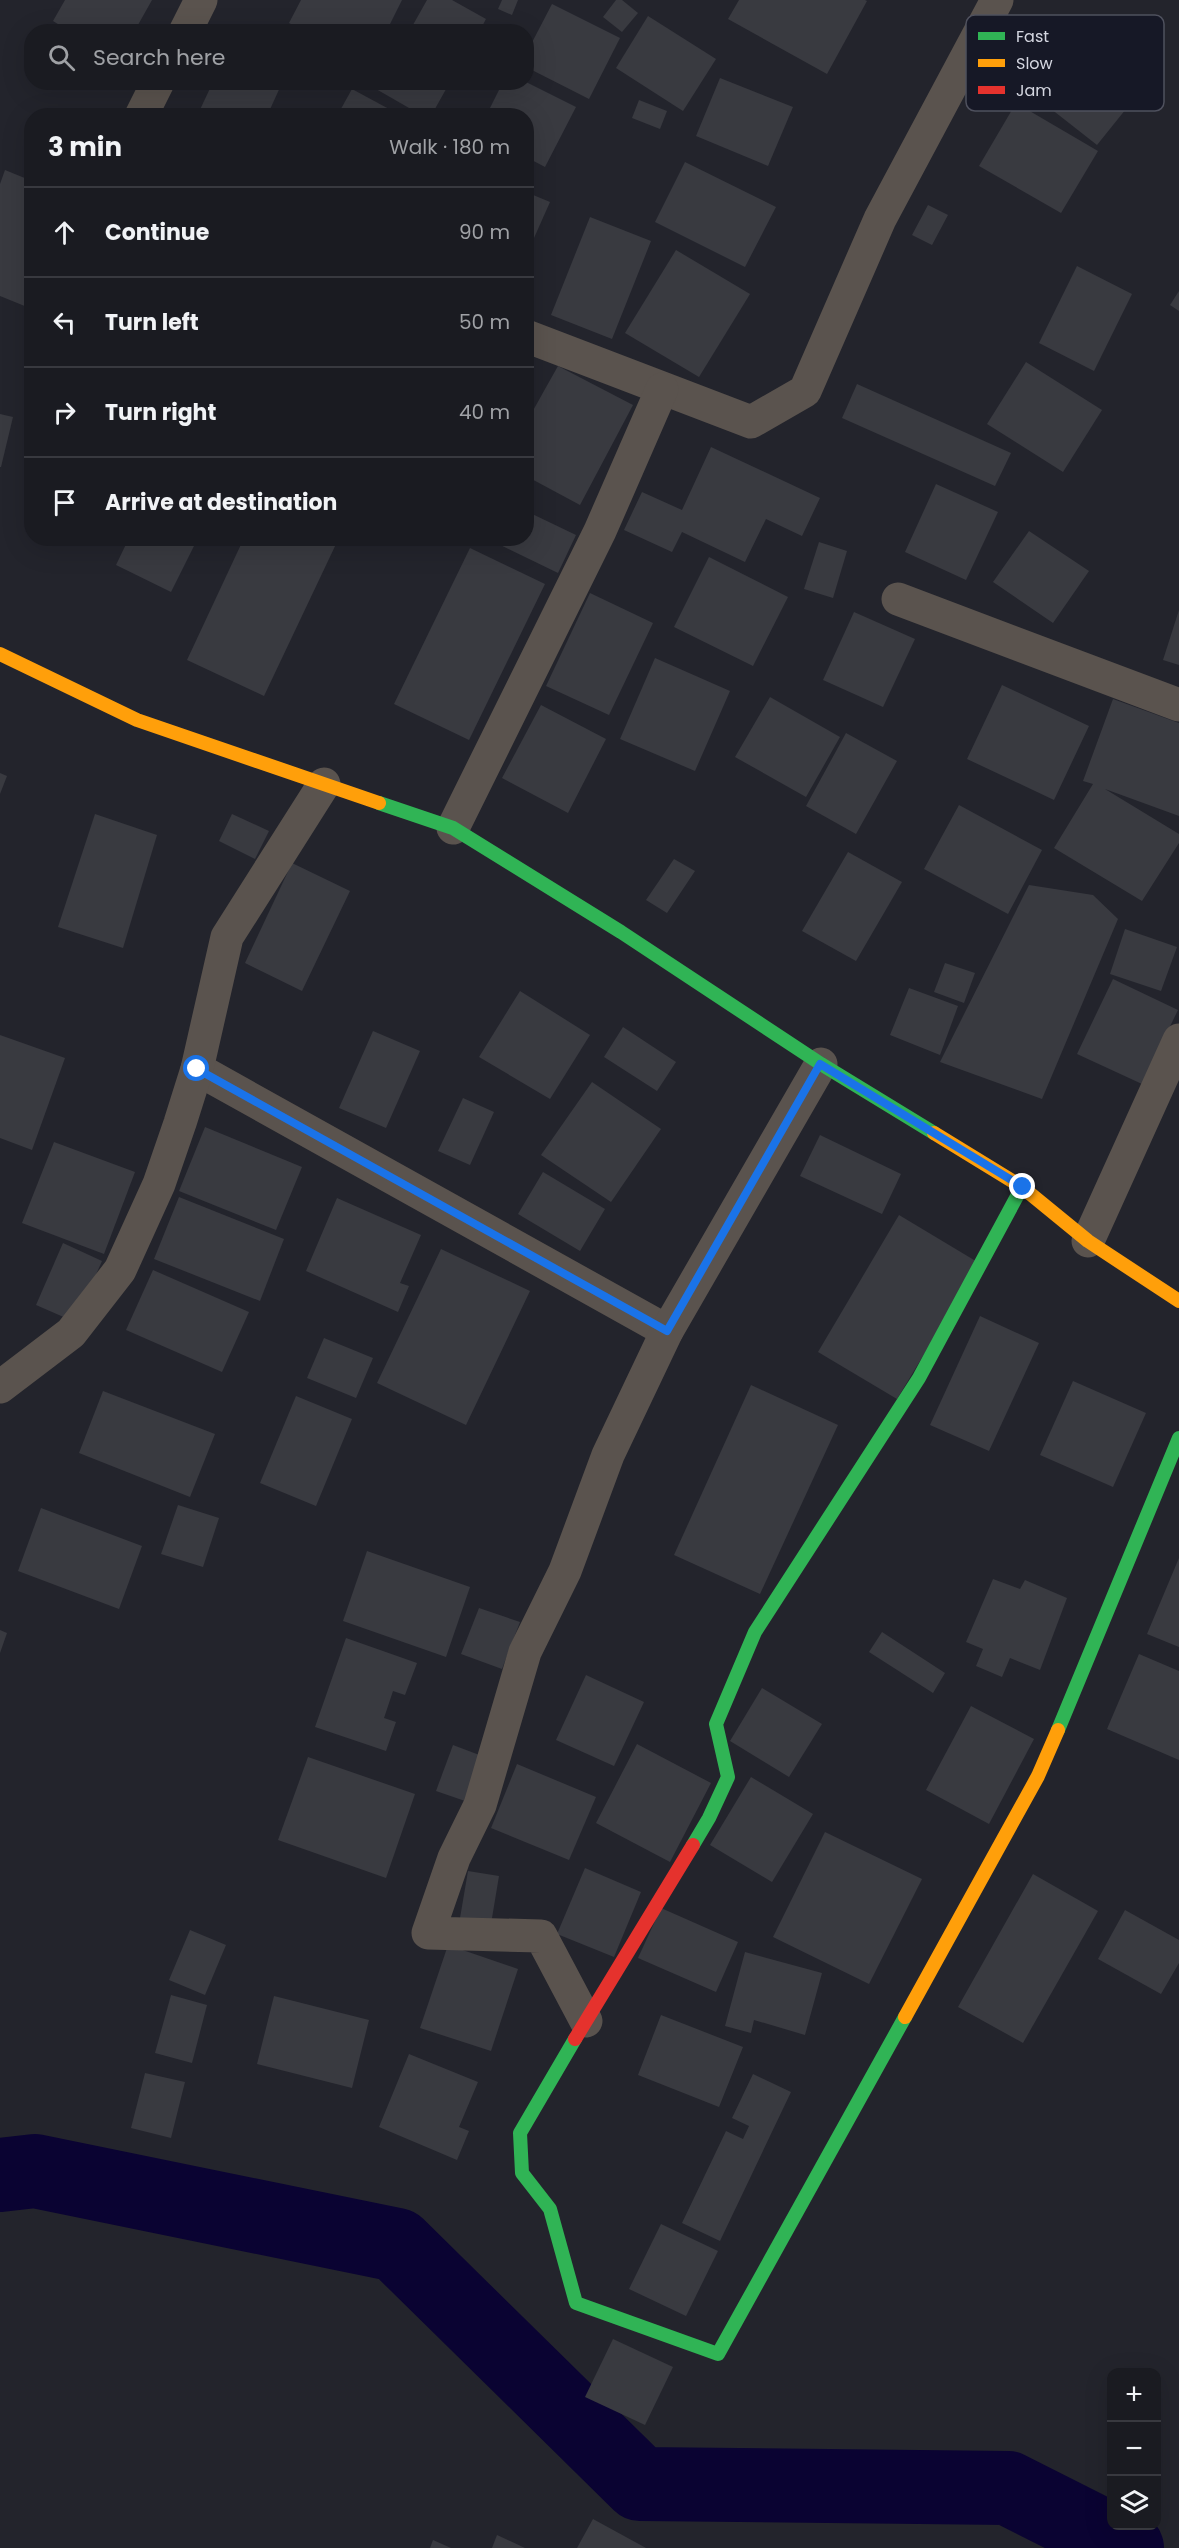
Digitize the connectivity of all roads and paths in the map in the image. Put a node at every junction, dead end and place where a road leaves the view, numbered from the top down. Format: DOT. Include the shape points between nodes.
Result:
graph roads {
  1 [pos="201,0"];
  2 [pos="997,0"];
  3 [pos="989,15"];
  4 [pos="189,24"];
  5 [pos="966,58"];
  6 [pos="154,90"];
  7 [pos="145,108"];
  8 [pos="534,339"];
  9 [pos="662,389"];
  10 [pos="898,598"];
  11 [pos="0,654"];
  12 [pos="1179,705"];
  13 [pos="324,784"];
  14 [pos="453,828"];
  15 [pos="1179,1040"];
  16 [pos="820,1064"];
  17 [pos="197,1069"];
  18 [pos="1023,1187"];
  19 [pos="1088,1241"];
  20 [pos="1179,1301"];
  21 [pos="667,1331"];
  22 [pos="0,1387"];
  23 [pos="1179,1438"];
  24 [pos="586,2021"];
  1 -- 4 [label="street"];
  2 -- 3 [label="street"];
  5 -- 9 [label="street" via="879,219 805,391 752,422"];
  6 -- 7 [label="street"];
  8 -- 9 [label="street"];
  9 -- 14 [label="street" via="600,531"];
  10 -- 12 [label="street"];
  11 -- 13 [label="street" via="137,720"];
  13 -- 14 [label="street"];
  13 -- 17 [label="street" via="227,938"];
  14 -- 16 [label="street" via="621,932"];
  15 -- 19 [label="street"];
  16 -- 18 [label="street"];
  16 -- 21 [label="street"];
  17 -- 21 [label="street"];
  17 -- 22 [label="street" via="159,1184 120,1270 71,1333"];
  18 -- 19 [label="street"];
  18 -- 24 [label="street" via="920,1378 755,1632 716,1724 728,1777 710,1818"];
  19 -- 20 [label="street"];
  21 -- 24 [label="street" via="609,1455 565,1571 525,1652 480,1804 454,1858 428,1933 541,1936"];
  23 -- 24 [label="street" via="1038,1776 718,2354 576,2303 550,2209 522,2173 520,2133"];
}
